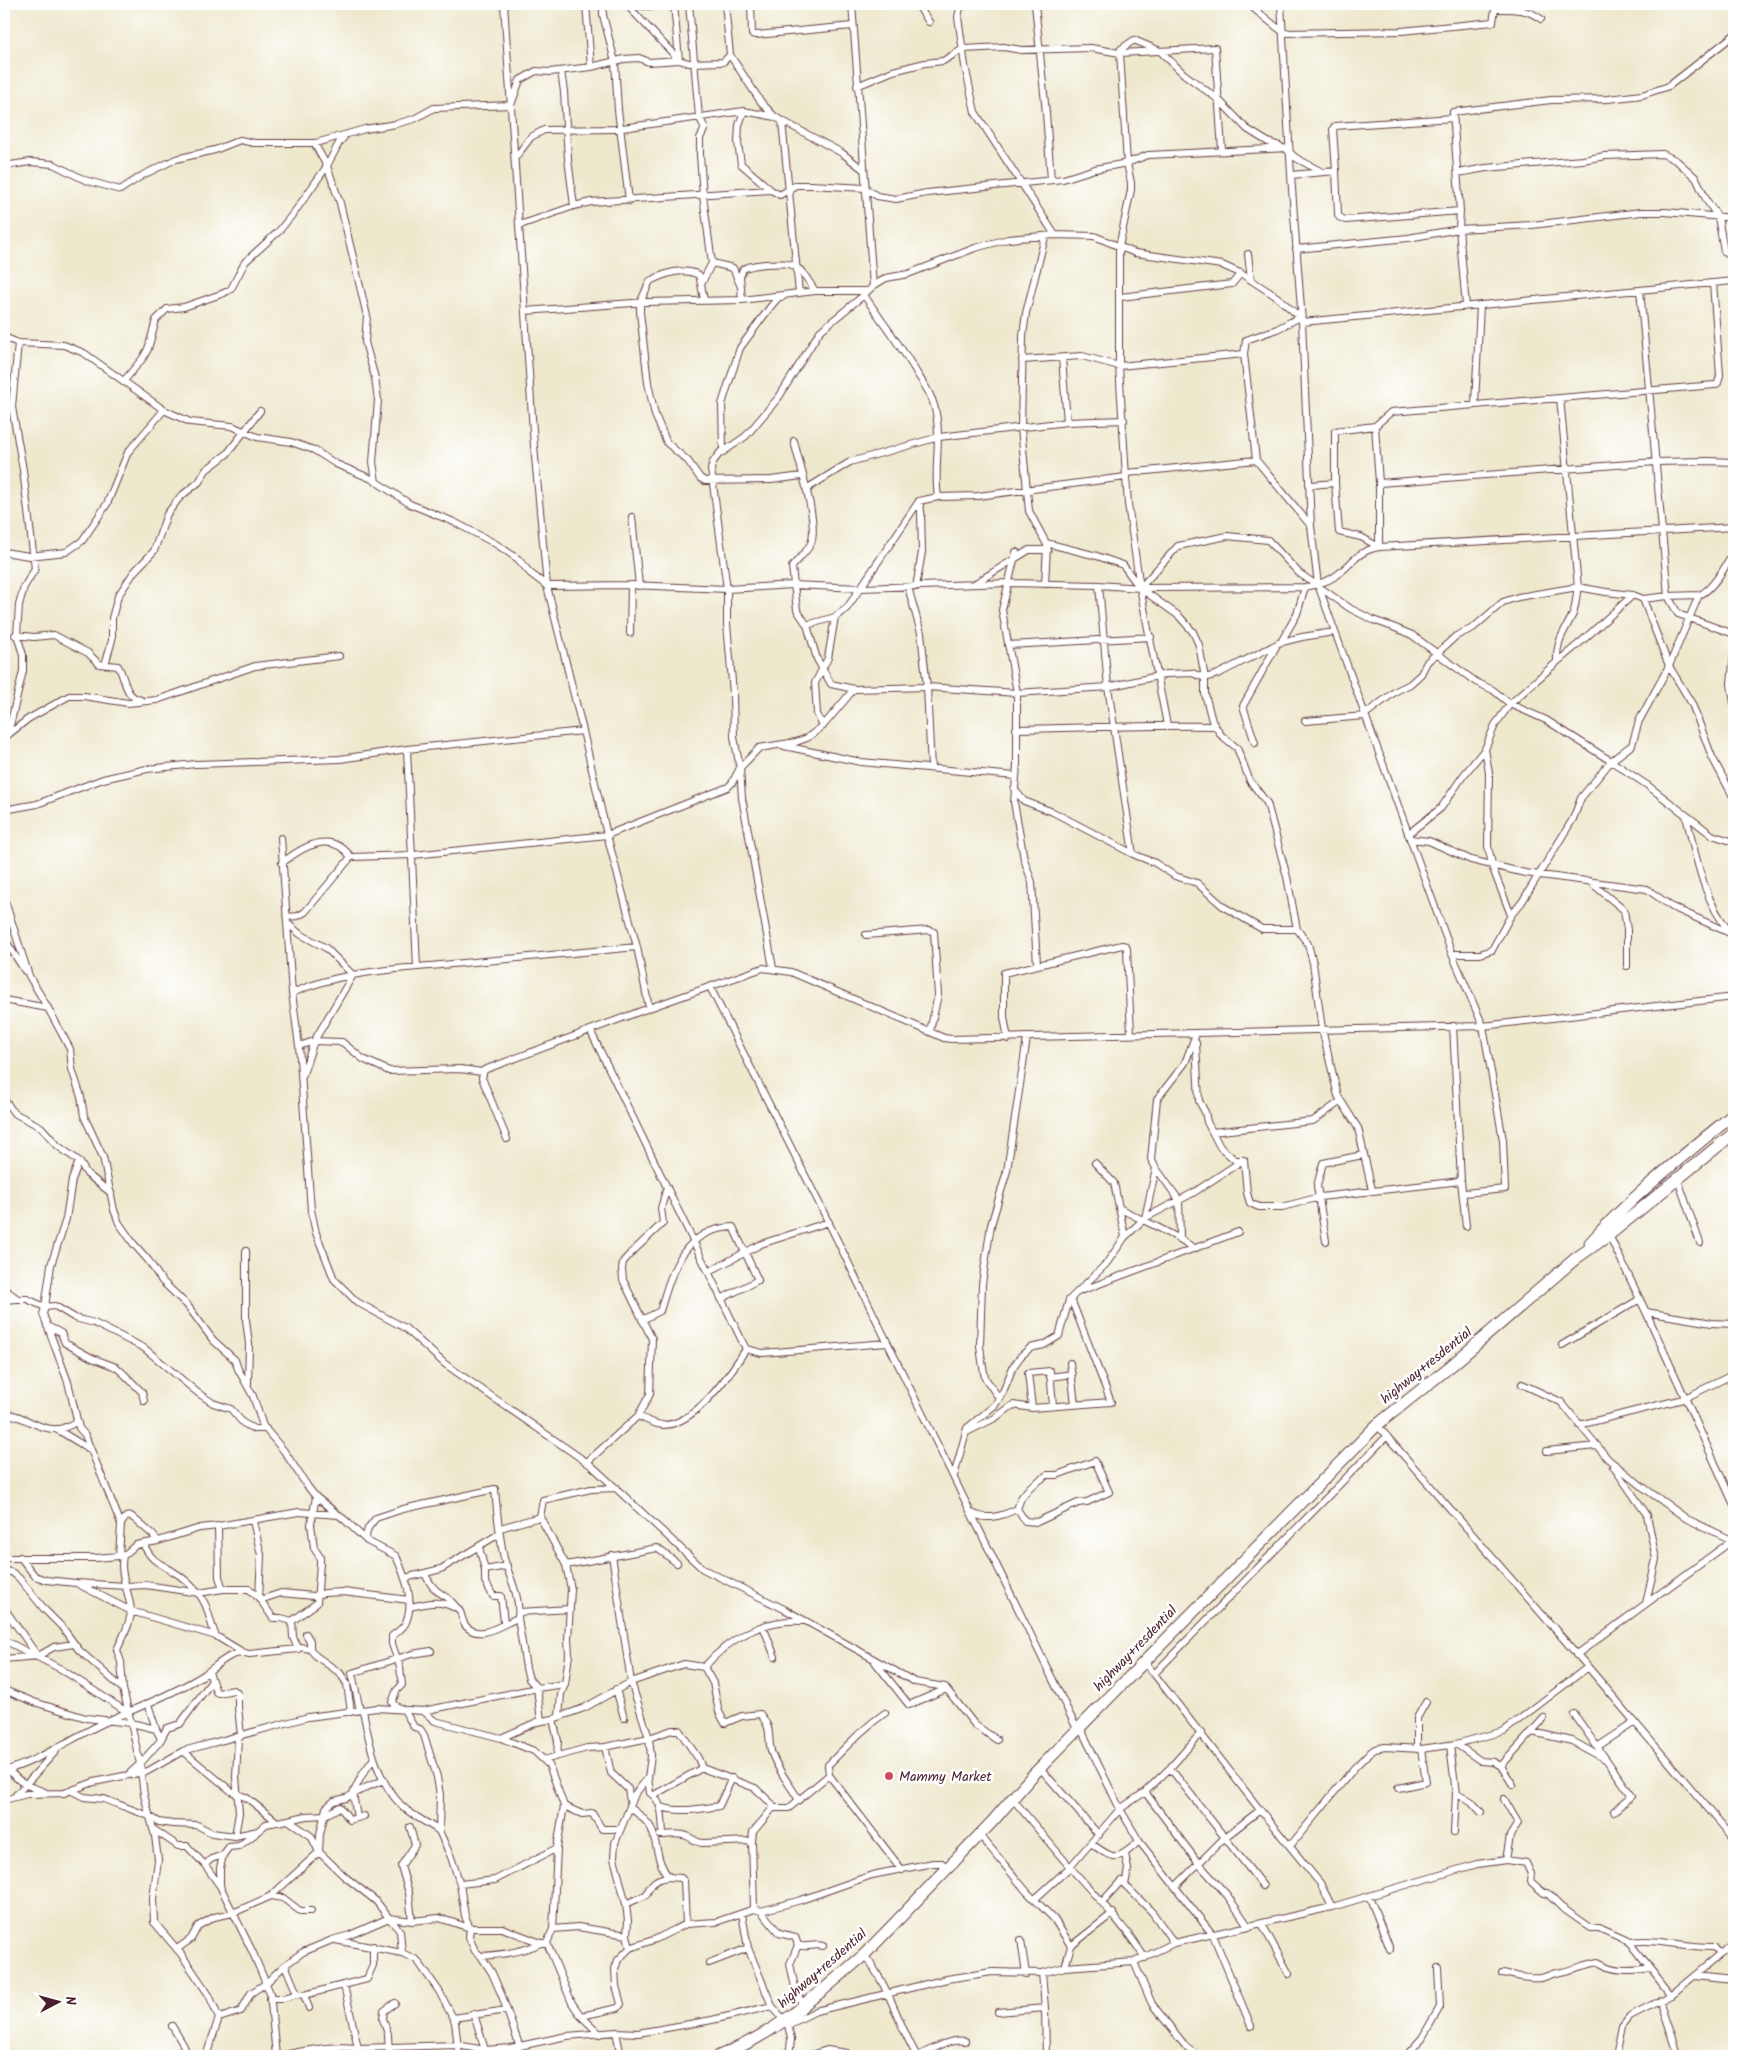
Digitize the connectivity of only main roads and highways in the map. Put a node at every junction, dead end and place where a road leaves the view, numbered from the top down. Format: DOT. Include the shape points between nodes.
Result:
graph roads {
  1 [pos="1734,1114"];
  2 [pos="1734,1133"];
  3 [pos="1575,1259"];
  4 [pos="719,2056"];
  1 -- 3 [label="highway" via="1618,1213"];
  2 -- 3 [label="highway" via="1610,1235"];
  3 -- 4 [label="highway, highway+resdential" via="1377,1425 1040,1768 864,1955 787,2022"];
}
